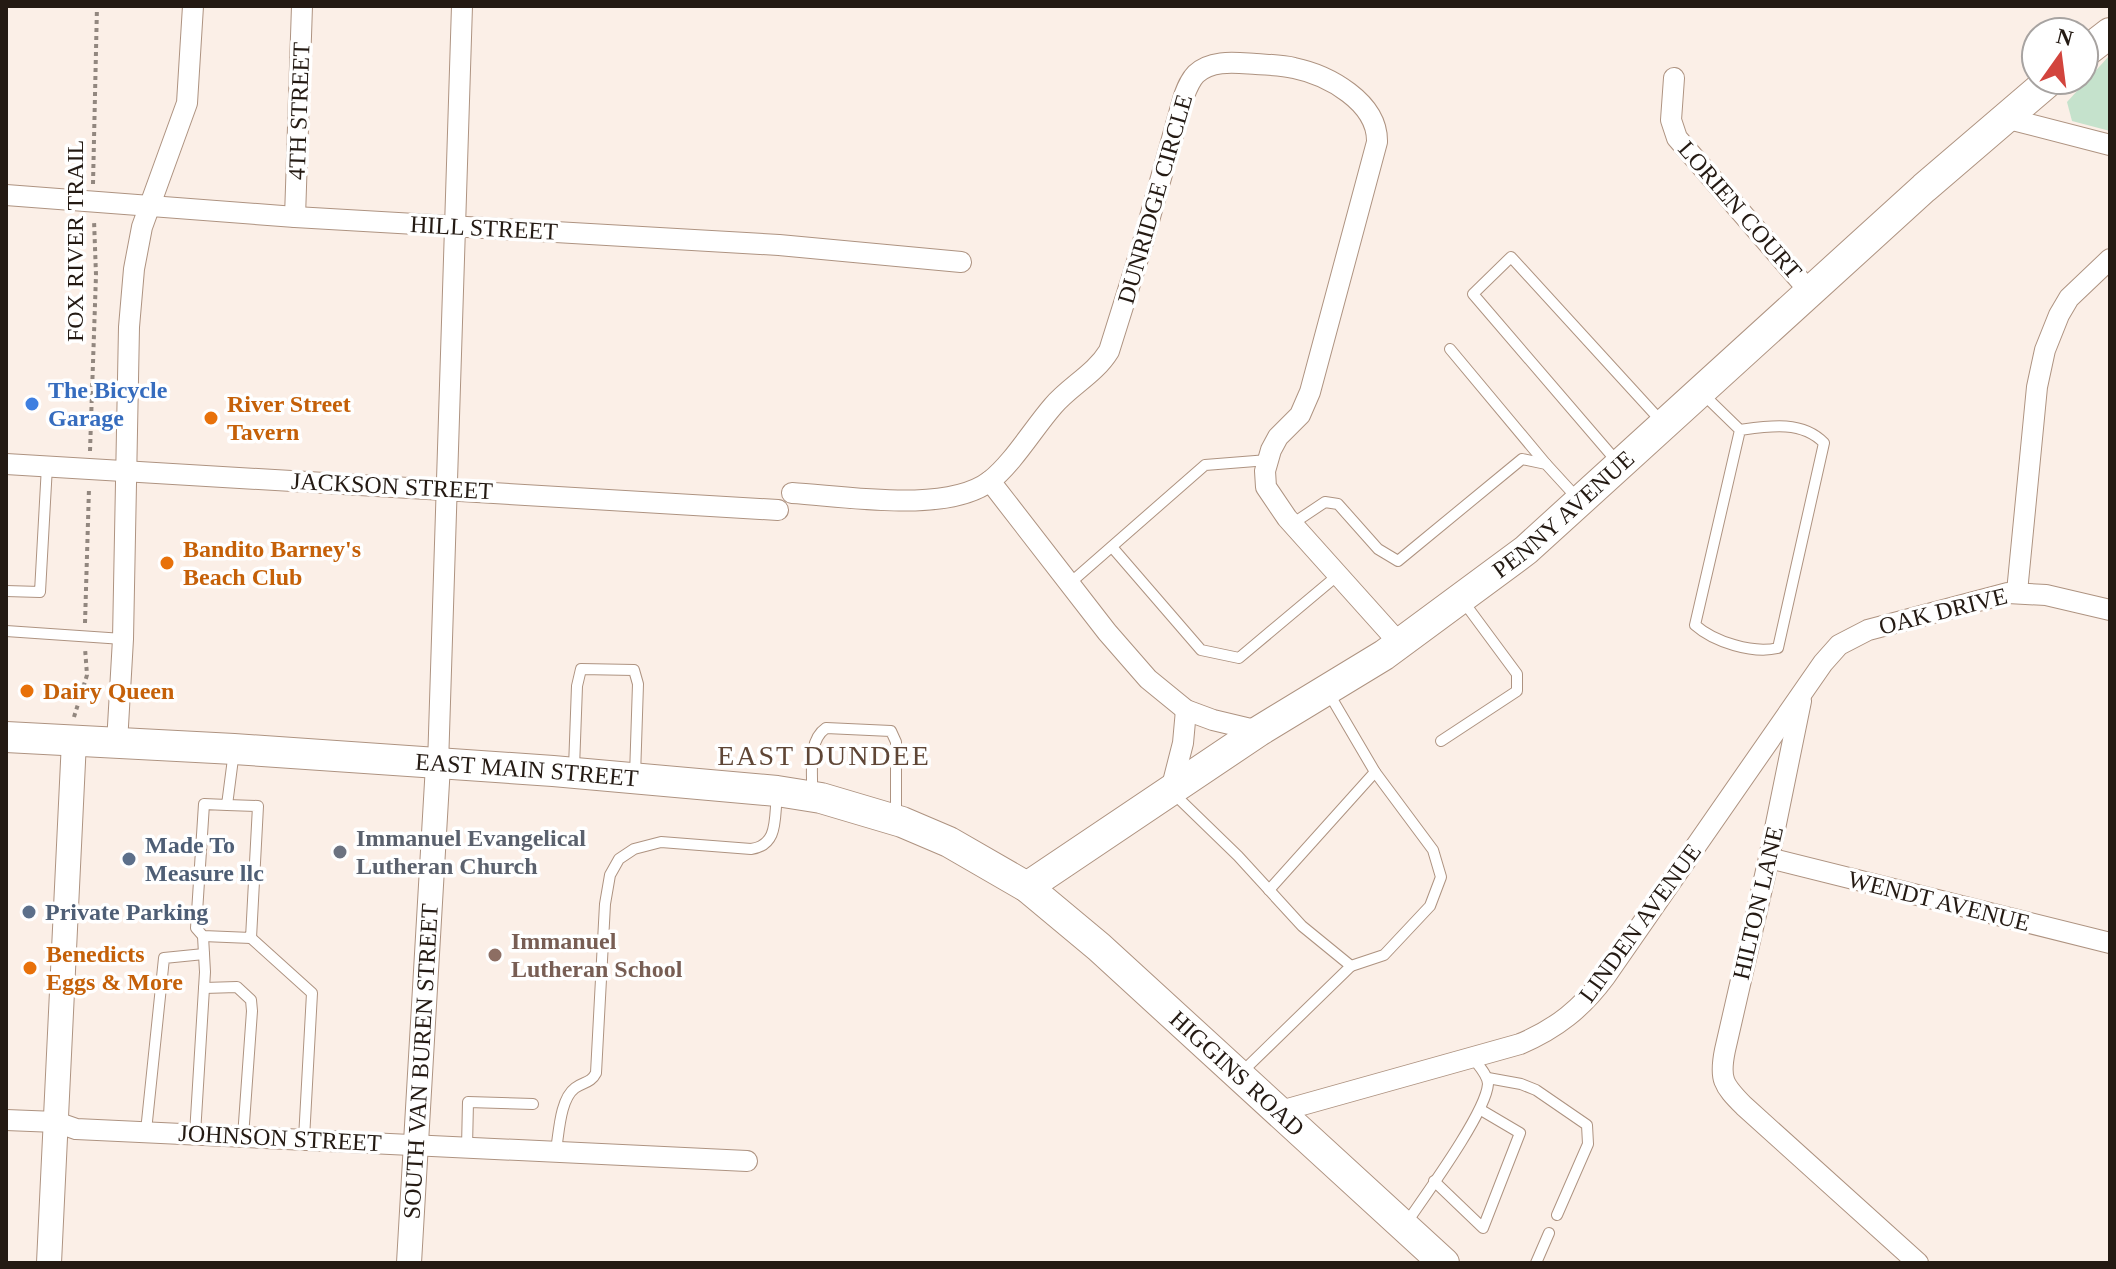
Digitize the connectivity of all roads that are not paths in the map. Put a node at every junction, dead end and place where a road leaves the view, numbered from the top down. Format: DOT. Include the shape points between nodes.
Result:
graph roads {
  1 [pos="193,6"];
  2 [pos="302,6"];
  3 [pos="462,6"];
  4 [pos="1674,78"];
  5 [pos="2031,96"];
  6 [pos="2005,118"];
  7 [pos="2110,145"];
  8 [pos="6,195"];
  9 [pos="149,207"];
  10 [pos="295,217"];
  11 [pos="456,226"];
  12 [pos="2110,259"];
  13 [pos="961,262"];
  14 [pos="1811,293"];
  15 [pos="1450,349"];
  16 [pos="1702,392"];
  17 [pos="1665,426"];
  18 [pos="1740,430"];
  19 [pos="1268,460"];
  20 [pos="6,464"];
  21 [pos="1546,464"];
  22 [pos="47,466"];
  23 [pos="1621,466"];
  24 [pos="126,472"];
  25 [pos="990,481"];
  26 [pos="448,489"];
  27 [pos="792,493"];
  28 [pos="1581,502"];
  29 [pos="778,510"];
  30 [pos="1292,524"];
  31 [pos="1112,547"];
  32 [pos="1338,575"];
  33 [pos="1069,584"];
  34 [pos="6,591"];
  35 [pos="2017,592"];
  36 [pos="1462,599"];
  37 [pos="2110,610"];
  38 [pos="6,631"];
  39 [pos="123,639"];
  40 [pos="1400,644"];
  41 [pos="1327,691"];
  42 [pos="1803,693"];
  43 [pos="1186,710"];
  44 [pos="75,728"];
  45 [pos="1259,731"];
  46 [pos="6,737"];
  47 [pos="1441,741"];
  48 [pos="117,743"];
  49 [pos="234,749"];
  50 [pos="438,765"];
  51 [pos="1375,772"];
  52 [pos="574,773"];
  53 [pos="635,778"];
  54 [pos="1171,790"];
  55 [pos="777,791"];
  56 [pos="812,796"];
  57 [pos="227,805"];
  58 [pos="896,820"];
  59 [pos="1769,858"];
  60 [pos="1027,887"];
  61 [pos="1269,890"];
  62 [pos="203,936"];
  63 [pos="251,938"];
  64 [pos="2110,943"];
  65 [pos="204,954"];
  66 [pos="1351,966"];
  67 [pos="204,988"];
  68 [pos="1472,1057"];
  69 [pos="1238,1075"];
  70 [pos="1488,1078"];
  71 [pos="533,1104"];
  72 [pos="1481,1110"];
  73 [pos="1277,1112"];
  74 [pos="6,1120"];
  75 [pos="56,1122"];
  76 [pos="146,1131"];
  77 [pos="195,1134"];
  78 [pos="243,1137"];
  79 [pos="304,1139"];
  80 [pos="417,1144"];
  81 [pos="467,1147"];
  82 [pos="556,1150"];
  83 [pos="747,1161"];
  84 [pos="1434,1181"];
  85 [pos="1557,1215"];
  86 [pos="1404,1227"];
  87 [pos="1549,1233"];
  88 [pos="49,1263"];
  89 [pos="409,1263"];
  90 [pos="1444,1263"];
  91 [pos="1536,1263"];
  92 [pos="1918,1263"];
  1 -- 9 [label="street" via="187,103"];
  2 -- 10 [label="street, 4TH STREET"];
  3 -- 11 [label="street"];
  4 -- 14 [label="street, LORIEN COURT" via="1671,120 1677,138"];
  5 -- 6 [label="main road, PENNY AVENUE"];
  6 -- 7 [label="street"];
  6 -- 14 [label="main road, PENNY AVENUE"];
  8 -- 9 [label="street, HILL STREET"];
  9 -- 10 [label="street, HILL STREET"];
  9 -- 24 [label="street" via="134,269"];
  10 -- 11 [label="street, HILL STREET"];
  11 -- 13 [label="street, HILL STREET" via="779,245"];
  11 -- 26 [label="street"];
  12 -- 35 [label="street" via="2069,298 2042,359"];
  14 -- 16 [label="main road, PENNY AVENUE"];
  15 -- 21 [label="lane"];
  16 -- 17 [label="main road, PENNY AVENUE"];
  16 -- 18 [label="lane"];
  17 -- 23 [label="main road, PENNY AVENUE"];
  17 -- 23 [label="lane" via="1511,257 1473,294"];
  18 -- 18 [label="lane" via="1778,425 1815,433 1824,443 1778,648 1764,651 1708,636 1695,625"];
  19 -- 25 [label="street, DUNRIDGE CIRCLE" via="1310,392 1377,135 1358,99 1321,78 1288,66 1234,62 1206,68 1188,85 1109,351 1061,397"];
  19 -- 30 [label="street" via="1266,487"];
  19 -- 31 [label="lane" via="1205,465"];
  20 -- 22 [label="street, JACKSON STREET"];
  21 -- 28 [label="lane"];
  21 -- 30 [label="lane" via="1522,459 1398,561 1378,549 1338,504 1325,502"];
  22 -- 24 [label="street, JACKSON STREET"];
  22 -- 34 [label="lane" via="40,592"];
  23 -- 28 [label="main road, PENNY AVENUE"];
  24 -- 26 [label="street, JACKSON STREET"];
  24 -- 39 [label="street"];
  25 -- 27 [label="street" via="959,495 927,500"];
  25 -- 33 [label="street"];
  26 -- 29 [label="street, JACKSON STREET"];
  26 -- 50 [label="street"];
  28 -- 36 [label="main road, PENNY AVENUE"];
  30 -- 32 [label="street"];
  31 -- 32 [label="lane" via="1201,650 1239,658"];
  31 -- 33 [label="lane"];
  32 -- 40 [label="street"];
  33 -- 43 [label="street" via="1148,679"];
  35 -- 37 [label="street, OAK DRIVE"];
  35 -- 42 [label="street, OAK DRIVE" via="1861,633 1834,650"];
  36 -- 40 [label="main road, PENNY AVENUE"];
  36 -- 47 [label="lane" via="1517,674 1517,691"];
  38 -- 39 [label="lane"];
  39 -- 48 [label="street"];
  40 -- 41 [label="main road, PENNY AVENUE"];
  41 -- 45 [label="main road, PENNY AVENUE"];
  41 -- 51 [label="lane"];
  42 -- 59 [label="street, HILTON LANE"];
  42 -- 68 [label="street, LINDEN AVENUE" via="1584,1003 1539,1036"];
  43 -- 45 [label="street"];
  43 -- 54 [label="street"];
  44 -- 46 [label="main road, EAST MAIN STREET"];
  44 -- 48 [label="main road, EAST MAIN STREET"];
  44 -- 75 [label="street"];
  45 -- 54 [label="main road, PENNY AVENUE"];
  48 -- 49 [label="main road, EAST MAIN STREET"];
  49 -- 50 [label="main road, EAST MAIN STREET"];
  49 -- 57 [label="lane"];
  50 -- 52 [label="main road, EAST MAIN STREET"];
  50 -- 80 [label="street, SOUTH VAN BUREN STREET"];
  51 -- 61 [label="lane"];
  51 -- 66 [label="lane" via="1433,850 1441,877 1430,906 1384,955"];
  52 -- 53 [label="main road, EAST MAIN STREET"];
  52 -- 53 [label="lane" via="581,669 634,670"];
  53 -- 55 [label="main road, EAST MAIN STREET"];
  54 -- 60 [label="main road, PENNY AVENUE"];
  54 -- 61 [label="lane"];
  55 -- 56 [label="main road, EAST MAIN STREET"];
  55 -- 82 [label="lane" via="772,835 761,848 661,842 621,856 613,869 604,914 596,1073 568,1098"];
  56 -- 58 [label="main road, EAST MAIN STREET"];
  56 -- 58 [label="lane" via="819,733 826,728 891,731 896,742"];
  57 -- 62 [label="lane" via="204,804 196,928"];
  57 -- 63 [label="lane" via="258,806"];
  58 -- 60 [label="main road, EAST MAIN STREET" via="949,842"];
  59 -- 64 [label="street, WENDT AVENUE"];
  59 -- 92 [label="street, HILTON LANE" via="1722,1065 1725,1085"];
  60 -- 69 [label="main road, HIGGINS ROAD"];
  61 -- 66 [label="lane"];
  62 -- 63 [label="lane"];
  62 -- 65 [label="lane"];
  63 -- 79 [label="lane" via="312,993"];
  65 -- 67 [label="lane"];
  65 -- 76 [label="lane" via="164,958"];
  66 -- 69 [label="lane"];
  67 -- 77 [label="lane"];
  67 -- 78 [label="lane" via="237,987 251,1000"];
  68 -- 70 [label="lane"];
  68 -- 73 [label="street, LINDEN AVENUE"];
  69 -- 73 [label="main road, HIGGINS ROAD"];
  70 -- 72 [label="lane"];
  70 -- 85 [label="lane" via="1536,1090 1587,1125 1588,1144"];
  71 -- 81 [label="lane" via="468,1102"];
  72 -- 84 [label="lane"];
  72 -- 84 [label="lane" via="1520,1133 1483,1228"];
  73 -- 86 [label="main road, HIGGINS ROAD"];
  74 -- 75 [label="street, JOHNSON STREET"];
  75 -- 76 [label="street, JOHNSON STREET" via="76,1129"];
  75 -- 88 [label="street"];
  76 -- 77 [label="street, JOHNSON STREET"];
  77 -- 78 [label="street, JOHNSON STREET"];
  78 -- 79 [label="street, JOHNSON STREET"];
  79 -- 80 [label="street, JOHNSON STREET"];
  80 -- 81 [label="street, JOHNSON STREET"];
  80 -- 89 [label="street, SOUTH VAN BUREN STREET"];
  81 -- 82 [label="street, JOHNSON STREET"];
  82 -- 83 [label="street, JOHNSON STREET"];
  84 -- 86 [label="lane"];
  86 -- 90 [label="main road, HIGGINS ROAD"];
  87 -- 91 [label="lane"];
}
